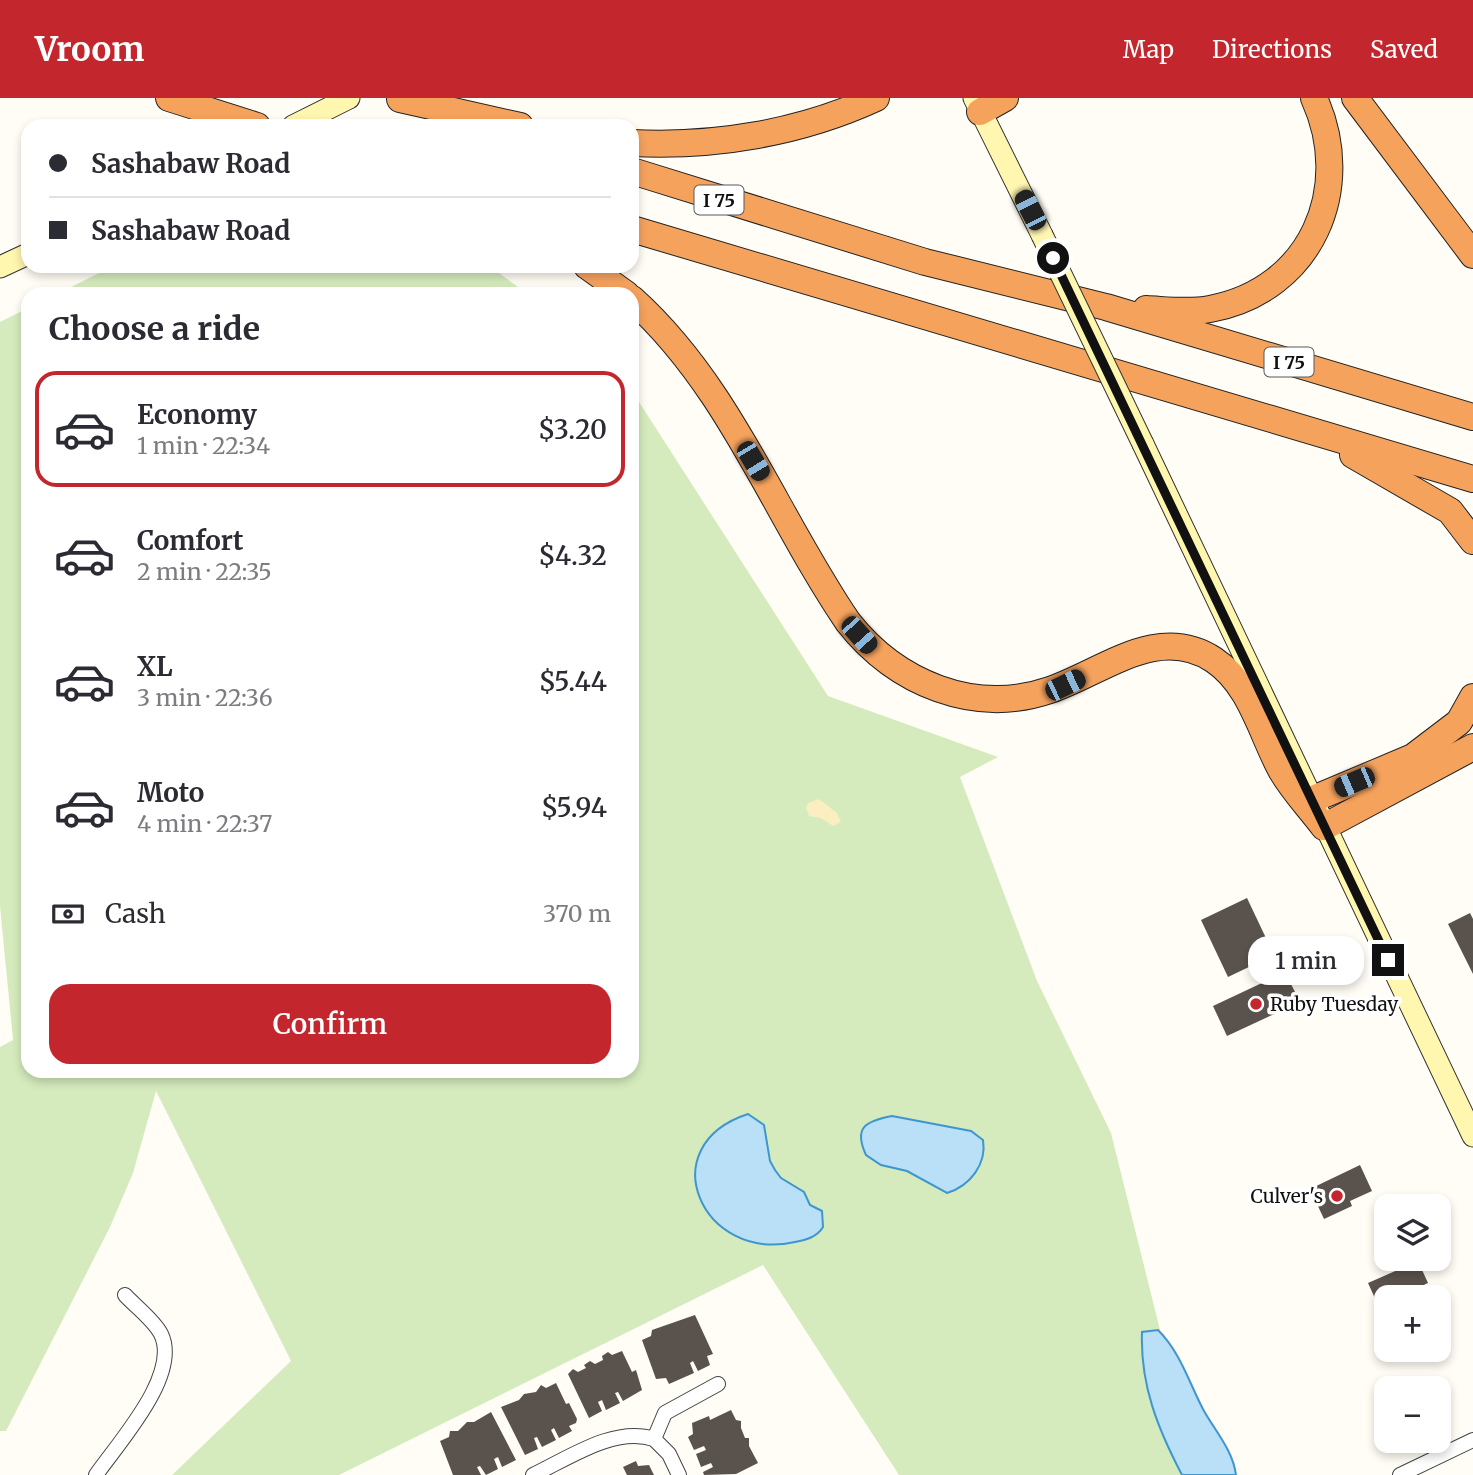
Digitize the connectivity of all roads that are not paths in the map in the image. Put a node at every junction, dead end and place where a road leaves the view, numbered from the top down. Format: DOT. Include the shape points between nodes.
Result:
graph roads {
  1 [pos="169,98"];
  2 [pos="349,98"];
  3 [pos="876,98"];
  4 [pos="1005,98"];
  5 [pos="1314,98"];
  6 [pos="1355,98"];
  7 [pos="398,99"];
  8 [pos="977,105"];
  9 [pos="235,119"];
  10 [pos="307,119"];
  11 [pos="467,119"];
  12 [pos="488,119"];
  13 [pos="639,143"];
  14 [pos="639,173"];
  15 [pos="639,231"];
  16 [pos="1473,255"];
  17 [pos="21,257"];
  18 [pos="0,267"];
  19 [pos="597,273"];
  20 [pos="616,287"];
  21 [pos="639,305"];
  22 [pos="1106,307"];
  23 [pos="1473,417"];
  24 [pos="1285,423"];
  25 [pos="1473,479"];
  26 [pos="1473,541"];
  27 [pos="1473,697"];
  28 [pos="1473,747"];
  29 [pos="1311,800"];
  30 [pos="1324,828"];
  31 [pos="1473,1136"];
  32 [pos="125,1295"];
  33 [pos="718,1384"];
  34 [pos="654,1439"];
  35 [pos="1473,1440"];
  36 [pos="96,1475"];
  37 [pos="533,1475"];
  38 [pos="679,1475"];
  39 [pos="1400,1475"];
  1 -- 9 [label="highway"];
  2 -- 10 [label="main road"];
  3 -- 13 [label="highway" via="825,119 761,134 677,144"];
  4 -- 8 [label="highway"];
  5 -- 22 [label="highway" via="1327,135 1330,180 1319,227 1290,268 1255,294 1212,309"];
  6 -- 16 [label="highway"];
  7 -- 11 [label="highway"];
  7 -- 12 [label="highway"];
  8 -- 29 [label="main road, bridge"];
  14 -- 22 [label="highway, I 75" via="925,262"];
  15 -- 24 [label="highway"];
  17 -- 18 [label="main road"];
  19 -- 20 [label="highway"];
  21 -- 30 [label="highway" via="701,376 842,612 892,666 949,693 1002,699 1056,688 1146,649 1170,646 1195,651 1214,660 1234,679 1281,771"];
  22 -- 23 [label="highway, I 75"];
  24 -- 25 [label="highway"];
  24 -- 26 [label="highway" via="1372,464 1450,511"];
  27 -- 29 [label="highway" via="1459,722 1413,757"];
  28 -- 30 [label="highway"];
  29 -- 30 [label="main road"];
  30 -- 31 [label="main road"];
  32 -- 36 [label="street" via="161,1334 162,1378"];
  33 -- 34 [label="street" via="665,1413"];
  34 -- 37 [label="street" via="621,1436"];
  34 -- 38 [label="street" via="669,1454"];
  35 -- 39 [label="street"];
}
